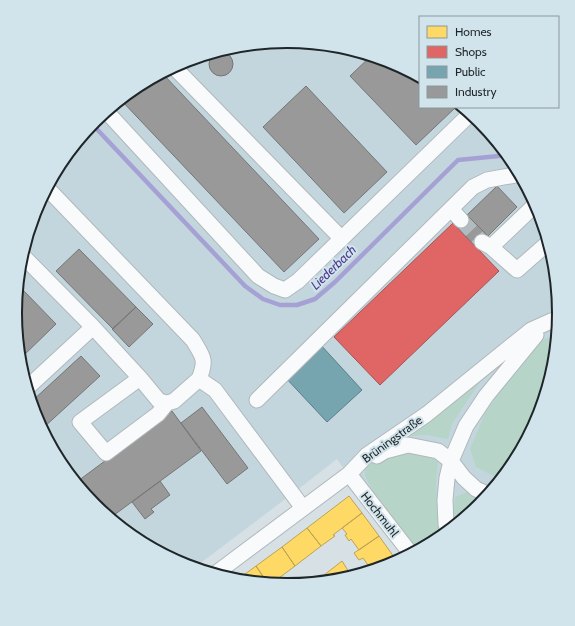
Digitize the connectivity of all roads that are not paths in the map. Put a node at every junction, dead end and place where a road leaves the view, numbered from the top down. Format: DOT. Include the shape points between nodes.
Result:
graph roads {
  1 [pos="179,71"];
  2 [pos="110,115"];
  3 [pos="467,117"];
  4 [pos="514,175"];
  5 [pos="51,192"];
  6 [pos="531,208"];
  7 [pos="450,209"];
  8 [pos="461,220"];
  9 [pos="341,238"];
  10 [pos="544,246"];
  11 [pos="27,260"];
  12 [pos="553,320"];
  13 [pos="552,322"];
  14 [pos="93,327"];
  15 [pos="140,378"];
  16 [pos="199,379"];
  17 [pos="32,384"];
  18 [pos="257,400"];
  19 [pos="167,403"];
  20 [pos="451,460"];
  21 [pos="349,474"];
  22 [pos="483,492"];
  23 [pos="303,508"];
  24 [pos="446,526"];
  25 [pos="408,550"];
  26 [pos="224,570"];
  1 -- 9 [label="street"];
  2 -- 9 [label="street" via="258,276 274,286 285,290 298,281"];
  3 -- 9 [label="street"];
  4 -- 7 [label="street" via="487,180 473,187"];
  5 -- 16 [label="street" via="193,340 203,357 204,368"];
  6 -- 10 [label="street" via="487,244 517,270"];
  7 -- 8 [label="street"];
  7 -- 18 [label="street"];
  11 -- 14 [label="street"];
  12 -- 21 [label="street, Brüningstraße" via="531,330 428,414 367,455"];
  13 -- 20 [label="street" via="532,338 486,396 466,426"];
  14 -- 15 [label="street"];
  14 -- 17 [label="street"];
  15 -- 19 [label="street" via="160,401"];
  15 -- 19 [label="street" via="80,422 106,453 158,414"];
  16 -- 19 [label="street" via="174,401"];
  16 -- 23 [label="street" via="215,390"];
  20 -- 21 [label="street" via="438,451 408,445 385,451"];
  20 -- 22 [label="street" via="464,478"];
  20 -- 24 [label="street" via="445,500"];
  21 -- 23 [label="street, Brüningstraße"];
  21 -- 25 [label="street, Hochmuhl"];
  23 -- 26 [label="street, Brüningstraße"];
}
